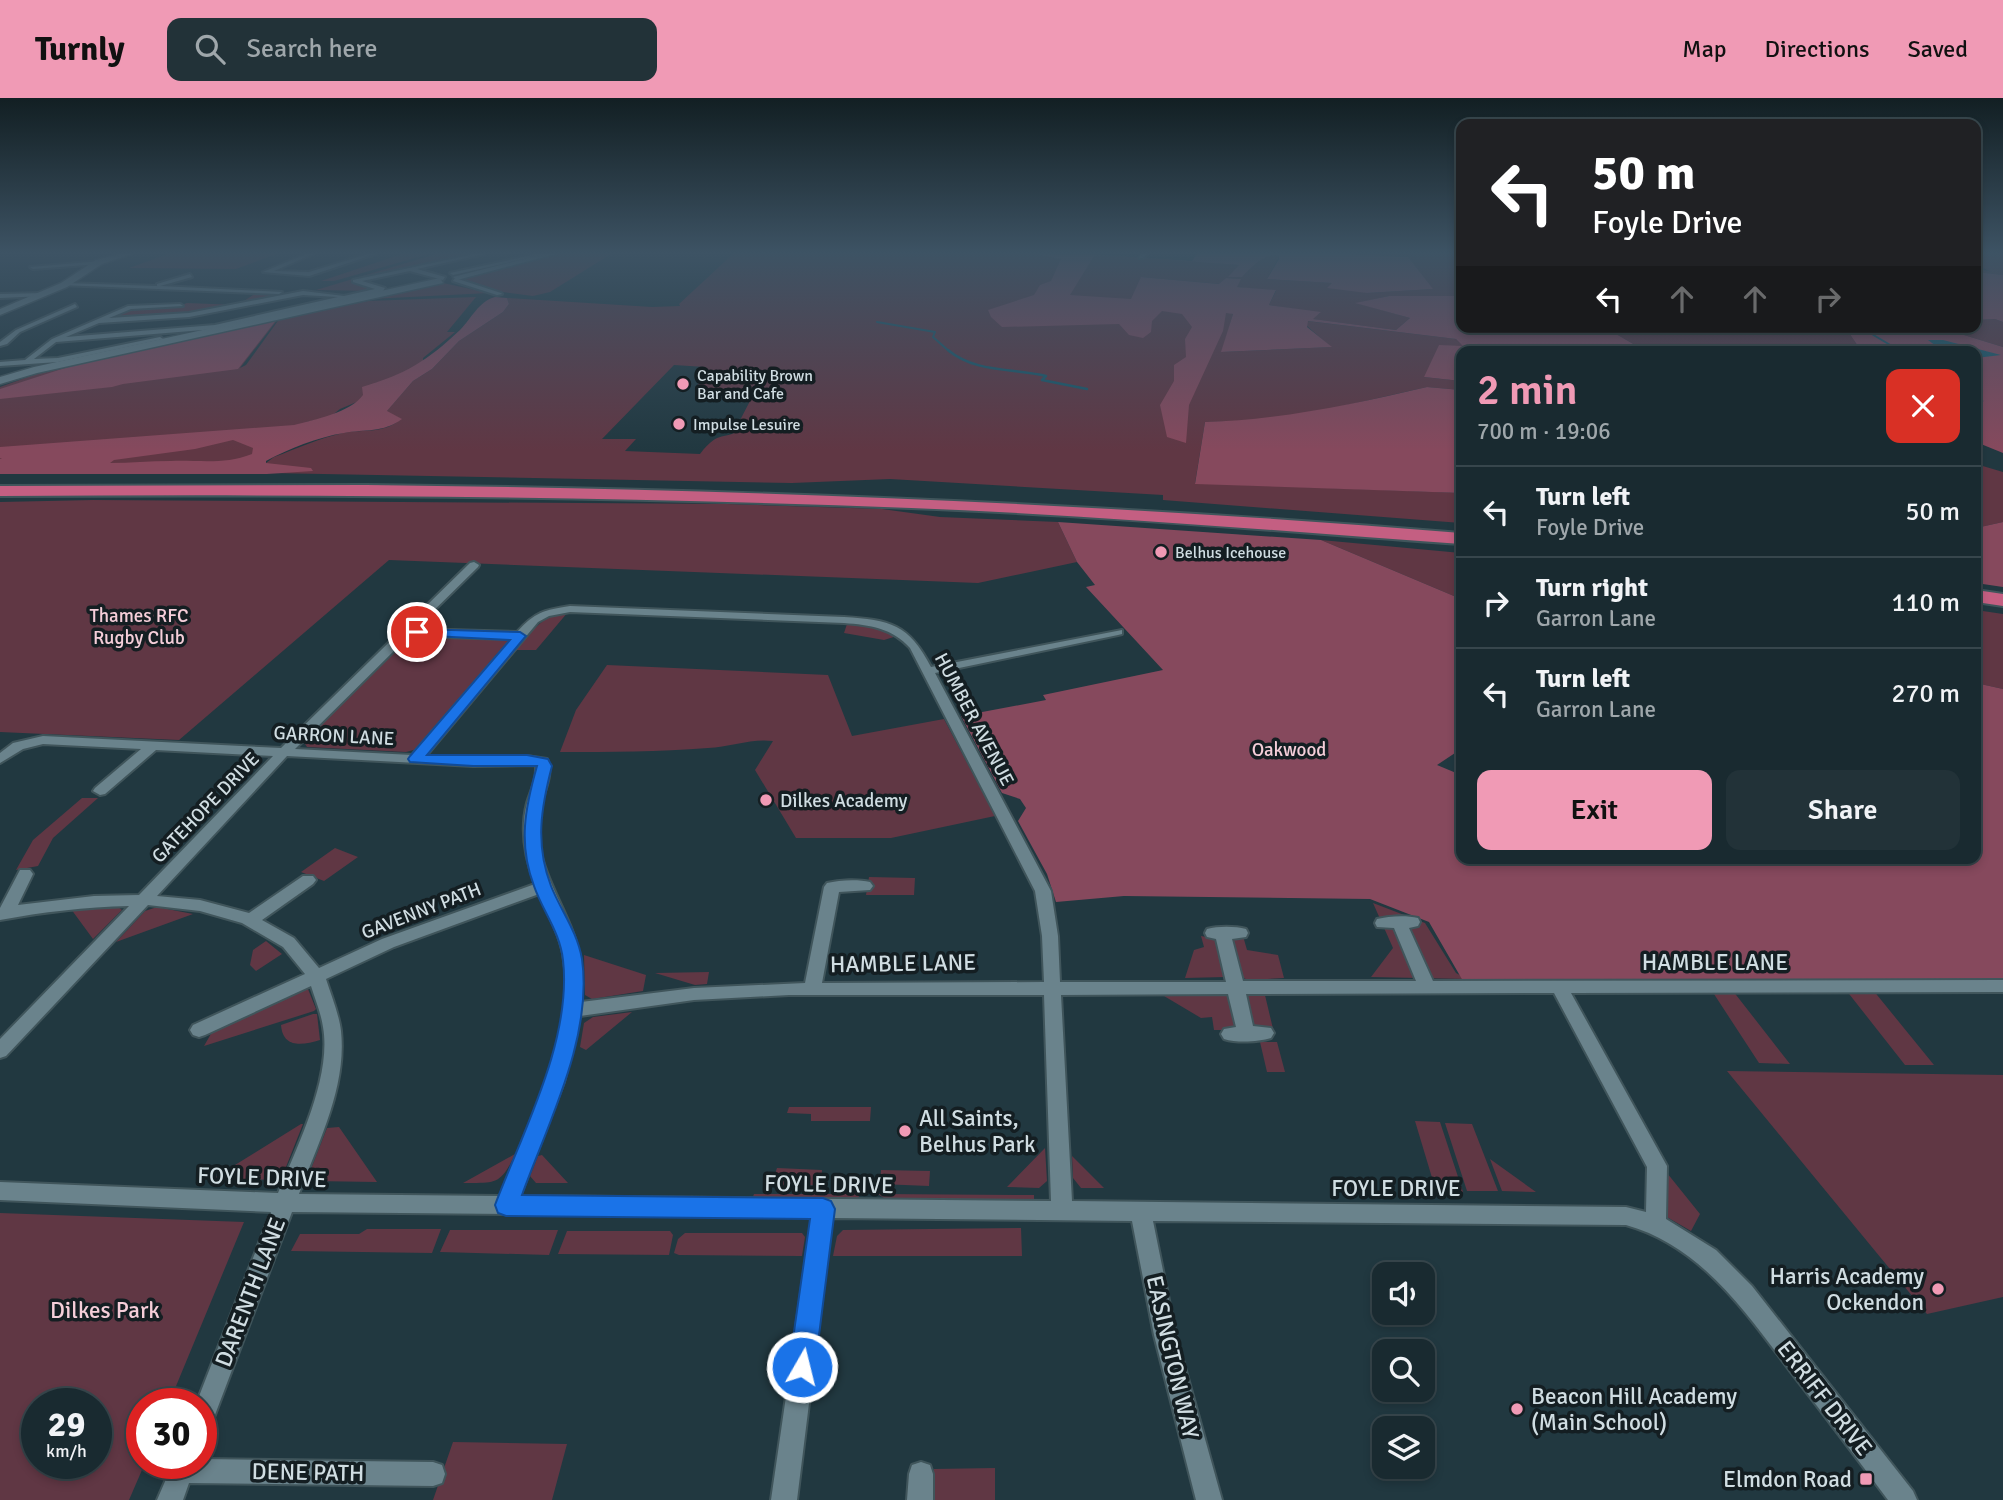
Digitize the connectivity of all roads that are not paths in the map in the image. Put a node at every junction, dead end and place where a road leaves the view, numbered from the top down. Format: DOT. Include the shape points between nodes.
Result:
graph roads {
  1 [pos="44,319"];
  2 [pos="100,319"];
  3 [pos="120,319"];
  4 [pos="193,319"];
  5 [pos="243,319"];
  6 [pos="251,319"];
  7 [pos="96,321"];
  8 [pos="198,329"];
  9 [pos="179,330"];
  10 [pos="54,340"];
  11 [pos="0,344"];
  12 [pos="0,364"];
  13 [pos="31,366"];
  14 [pos="0,374"];
  15 [pos="0,381"];
  16 [pos="0,477"];
  17 [pos="78,481"];
  18 [pos="0,482"];
  19 [pos="0,493"];
  20 [pos="1456,530"];
  21 [pos="1456,539"];
  22 [pos="474,565"];
  23 [pos="1981,587"];
  24 [pos="2003,589"];
  25 [pos="1981,597"];
  26 [pos="2003,600"];
  27 [pos="405,632"];
  28 [pos="1118,632"];
  29 [pos="520,636"];
  30 [pos="928,671"];
  31 [pos="154,745"];
  32 [pos="285,751"];
  33 [pos="0,759"];
  34 [pos="416,759"];
  35 [pos="100,791"];
  36 [pos="25,874"];
  37 [pos="308,880"];
  38 [pos="543,887"];
  39 [pos="865,887"];
  40 [pos="144,899"];
  41 [pos="3,914"];
  42 [pos="249,920"];
  43 [pos="1398,922"];
  44 [pos="1225,933"];
  45 [pos="315,975"];
  46 [pos="2003,985"];
  47 [pos="1052,986"];
  48 [pos="1235,986"];
  49 [pos="1427,987"];
  50 [pos="1559,987"];
  51 [pos="812,989"];
  52 [pos="573,1010"];
  53 [pos="200,1030"];
  54 [pos="1265,1033"];
  55 [pos="0,1051"];
  56 [pos="0,1191"];
  57 [pos="285,1203"];
  58 [pos="506,1205"];
  59 [pos="823,1209"];
  60 [pos="1062,1212"];
  61 [pos="1141,1212"];
  62 [pos="1656,1224"];
  63 [pos="213,1388"];
  64 [pos="217,1468"];
  65 [pos="433,1474"];
  66 [pos="921,1474"];
  67 [pos="179,1479"];
  68 [pos="170,1500"];
  69 [pos="784,1500"];
  70 [pos="920,1500"];
  71 [pos="1209,1500"];
  72 [pos="1904,1500"];
  1 -- 11 [label="street"];
  2 -- 7 [label="street"];
  3 -- 7 [label="street"];
  4 -- 8 [label="street"];
  5 -- 8 [label="street"];
  6 -- 13 [label="main road"];
  7 -- 10 [label="street"];
  8 -- 9 [label="street"];
  9 -- 10 [label="street"];
  9 -- 13 [label="street" via="173,336"];
  10 -- 13 [label="street"];
  12 -- 13 [label="street"];
  13 -- 14 [label="main road"];
  13 -- 15 [label="main road"];
  16 -- 17 [label="highway"];
  17 -- 18 [label="highway"];
  17 -- 20 [label="highway" via="558,485 946,495 1167,506"];
  19 -- 21 [label="highway" via="397,492 989,505"];
  22 -- 27 [label="street, GATEHOPE DRIVE"];
  23 -- 24 [label="highway"];
  25 -- 26 [label="highway"];
  27 -- 29 [label="street"];
  27 -- 32 [label="street, GATEHOPE DRIVE"];
  28 -- 30 [label="street"];
  29 -- 30 [label="street, HUMBER AVENUE" via="541,615 570,609 867,621 902,633"];
  29 -- 34 [label="street, HUMBER AVENUE"];
  30 -- 47 [label="street, HUMBER AVENUE" via="1043,891 1051,936"];
  31 -- 32 [label="street, GARRON LANE"];
  31 -- 33 [label="street, GARRON LANE" via="37,741 18,746"];
  31 -- 35 [label="street"];
  32 -- 34 [label="street, GARRON LANE"];
  32 -- 40 [label="street, GATEHOPE DRIVE"];
  34 -- 38 [label="street, GARRON LANE" via="542,762 531,825"];
  36 -- 41 [label="street"];
  37 -- 42 [label="street"];
  38 -- 45 [label="street, GAVENNY PATH" via="388,943"];
  38 -- 52 [label="street, GARRON LANE" via="562,922 573,961"];
  39 -- 51 [label="street" via="832,887"];
  40 -- 41 [label="street" via="86,901"];
  40 -- 42 [label="street" via="195,904"];
  40 -- 55 [label="street, GATEHOPE DRIVE"];
  42 -- 45 [label="street" via="285,941"];
  43 -- 49 [label="street"];
  44 -- 48 [label="street"];
  45 -- 53 [label="street, GAVENNY PATH"];
  45 -- 57 [label="street, DARENTH LANE" via="332,1027 331,1062 324,1102"];
  46 -- 50 [label="street, HAMBLE LANE"];
  47 -- 48 [label="street, HAMBLE LANE"];
  47 -- 51 [label="street, HAMBLE LANE"];
  47 -- 60 [label="street, HUMBER AVENUE"];
  48 -- 49 [label="street, HAMBLE LANE"];
  48 -- 54 [label="street" via="1238,1034"];
  49 -- 50 [label="street, HAMBLE LANE"];
  50 -- 62 [label="street" via="1657,1166"];
  51 -- 52 [label="street, HAMBLE LANE" via="694,993"];
  52 -- 58 [label="street, GARRON LANE" via="565,1050"];
  56 -- 57 [label="street, FOYLE DRIVE"];
  57 -- 58 [label="street, FOYLE DRIVE"];
  57 -- 63 [label="street, DARENTH LANE"];
  58 -- 59 [label="street, FOYLE DRIVE"];
  59 -- 60 [label="street, FOYLE DRIVE"];
  59 -- 69 [label="street"];
  60 -- 61 [label="street, FOYLE DRIVE"];
  61 -- 62 [label="street, FOYLE DRIVE" via="1570,1214 1626,1216"];
  61 -- 71 [label="street, EASINGTON WAY" via="1165,1335"];
  62 -- 72 [label="street, ERRIFF DRIVE" via="1708,1257 1744,1293"];
  64 -- 65 [label="street, DENE PATH"];
  66 -- 70 [label="street"];
  67 -- 68 [label="street"];
}
